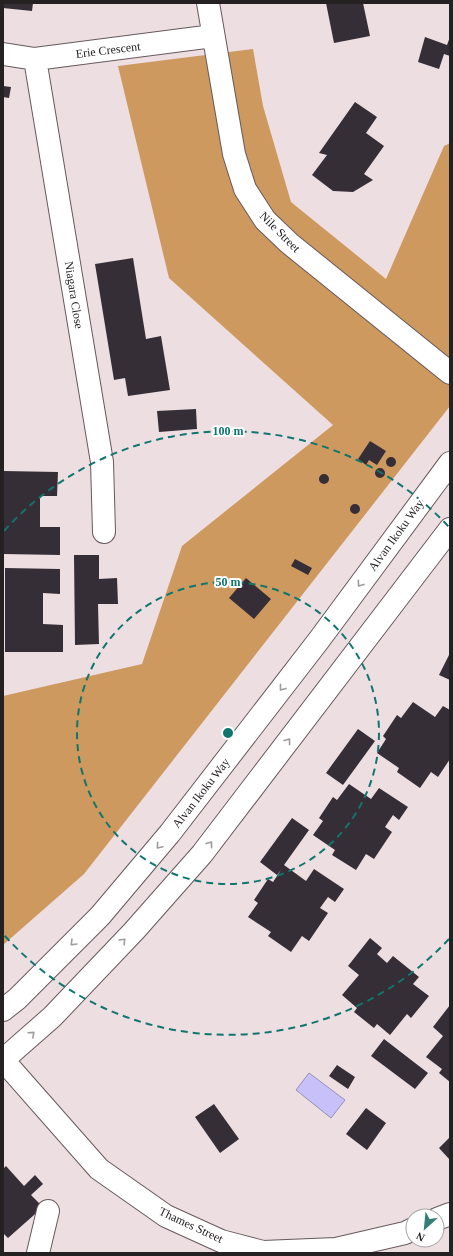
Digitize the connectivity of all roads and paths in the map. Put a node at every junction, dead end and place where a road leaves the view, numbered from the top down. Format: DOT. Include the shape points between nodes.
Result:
graph roads {
  1 [pos="208,3"];
  2 [pos="213,36"];
  3 [pos="3,54"];
  4 [pos="35,59"];
  5 [pos="450,373"];
  6 [pos="450,463"];
  7 [pos="450,529"];
  8 [pos="104,532"];
  9 [pos="3,1010"];
  10 [pos="3,1060"];
  11 [pos="48,1211"];
  12 [pos="405,1233"];
  13 [pos="263,1252"];
  14 [pos="38,1253"];
  1 -- 2 [label="street, Nile Street"];
  2 -- 4 [label="street, Erie Crescent"];
  2 -- 5 [label="street, Nile Street" via="234,154 245,188 264,220"];
  3 -- 4 [label="street, Erie Crescent"];
  4 -- 8 [label="street, Niagara Close" via="102,462"];
  6 -- 9 [label="street, Alvan Ikoku Way, one-way" via="319,640 170,833 100,916"];
  10 -- 7 [label="street, one-way" via="52,1017 202,854"];
  10 -- 13 [label="street, Thames Street" via="99,1169 166,1216 221,1241"];
  11 -- 14 [label="street"];
  12 -- 13 [label="street, Thames Street" via="336,1249"];
}
